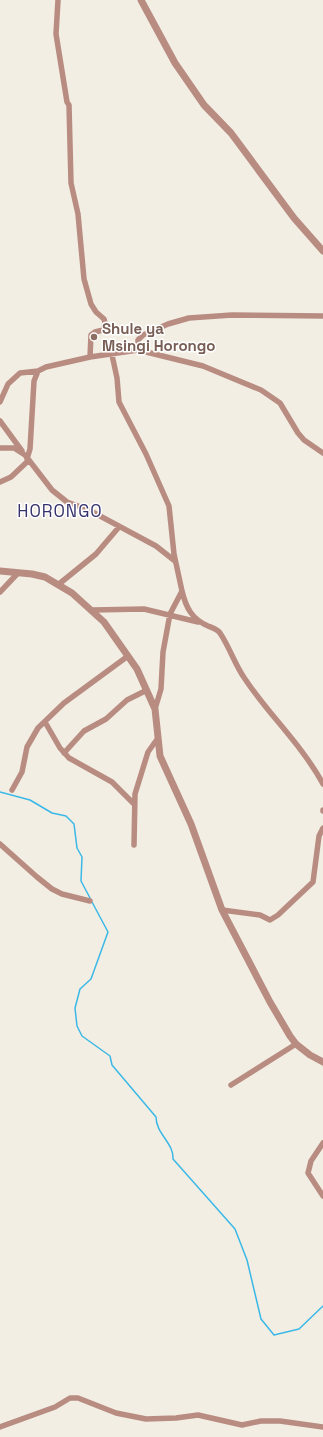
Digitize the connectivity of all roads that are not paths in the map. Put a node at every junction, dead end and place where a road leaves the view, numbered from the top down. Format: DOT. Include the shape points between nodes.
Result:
graph roads {
  1 [pos="58,0"];
  2 [pos="141,0"];
  3 [pos="323,251"];
  4 [pos="323,316"];
  5 [pos="138,350"];
  6 [pos="112,355"];
  7 [pos="90,357"];
  8 [pos="38,371"];
  9 [pos="0,402"];
  10 [pos="0,421"];
  11 [pos="0,448"];
  12 [pos="323,453"];
  13 [pos="27,458"];
  14 [pos="0,482"];
  15 [pos="119,527"];
  16 [pos="175,561"];
  17 [pos="0,571"];
  18 [pos="18,573"];
  19 [pos="59,584"];
  20 [pos="182,591"];
  21 [pos="0,592"];
  22 [pos="92,610"];
  23 [pos="170,614"];
  24 [pos="200,622"];
  25 [pos="128,656"];
  26 [pos="147,690"];
  27 [pos="155,709"];
  28 [pos="45,722"];
  29 [pos="158,738"];
  30 [pos="64,753"];
  31 [pos="323,784"];
  32 [pos="12,790"];
  33 [pos="134,804"];
  34 [pos="323,828"];
  35 [pos="0,844"];
  36 [pos="134,845"];
  37 [pos="90,901"];
  38 [pos="222,910"];
  39 [pos="296,1044"];
  40 [pos="323,1062"];
  41 [pos="231,1085"];
  42 [pos="323,1143"];
  43 [pos="323,1196"];
  44 [pos="0,1427"];
  45 [pos="323,1427"];
  1 -- 7 [label="street" via="56,34 69,105 71,183 78,214 84,279 91,304 105,323 103,330 91,335"];
  2 -- 3 [label="street" via="175,63 204,105 231,133 294,218"];
  4 -- 5 [label="street" via="224,315 189,318 143,335 138,340"];
  5 -- 6 [label="street"];
  5 -- 12 [label="street" via="203,366 261,390 280,403 304,440"];
  6 -- 7 [label="street"];
  6 -- 16 [label="street" via="119,402 169,506"];
  7 -- 8 [label="street" via="46,366"];
  8 -- 9 [label="street" via="16,375 8,384"];
  8 -- 13 [label="street" via="34,381 30,449"];
  10 -- 13 [label="street"];
  11 -- 13 [label="street" via="14,448"];
  13 -- 14 [label="street" via="10,478"];
  13 -- 15 [label="street" via="58,496"];
  15 -- 16 [label="street" via="156,546"];
  15 -- 19 [label="street" via="96,554"];
  16 -- 20 [label="street"];
  17 -- 18 [label="street"];
  18 -- 19 [label="street" via="45,577"];
  18 -- 21 [label="street"];
  19 -- 22 [label="street"];
  20 -- 23 [label="street"];
  20 -- 24 [label="street" via="188,610"];
  22 -- 23 [label="street" via="144,609"];
  22 -- 25 [label="street" via="104,622"];
  23 -- 24 [label="street"];
  23 -- 27 [label="street" via="163,652 161,689"];
  24 -- 31 [label="street" via="220,632 244,678 289,733"];
  25 -- 26 [label="street"];
  25 -- 28 [label="street" via="64,703"];
  26 -- 27 [label="street"];
  26 -- 30 [label="street" via="127,700 106,719 84,731"];
  27 -- 29 [label="street"];
  28 -- 30 [label="street"];
  28 -- 32 [label="street" via="26,747 22,772"];
  29 -- 33 [label="street" via="148,752"];
  29 -- 38 [label="street" via="160,756 191,824"];
  30 -- 33 [label="street" via="75,762 112,782"];
  33 -- 36 [label="street"];
  34 -- 38 [label="street" via="319,836 313,882 278,915 270,920 260,915"];
  35 -- 37 [label="street" via="52,889"];
  38 -- 39 [label="street" via="270,1002"];
  39 -- 40 [label="street"];
  39 -- 41 [label="street"];
  42 -- 43 [label="street" via="311,1161 308,1173"];
  44 -- 45 [label="street" via="55,1407 70,1398 78,1398 116,1413 146,1419 198,1415 242,1425 261,1420"];
}
